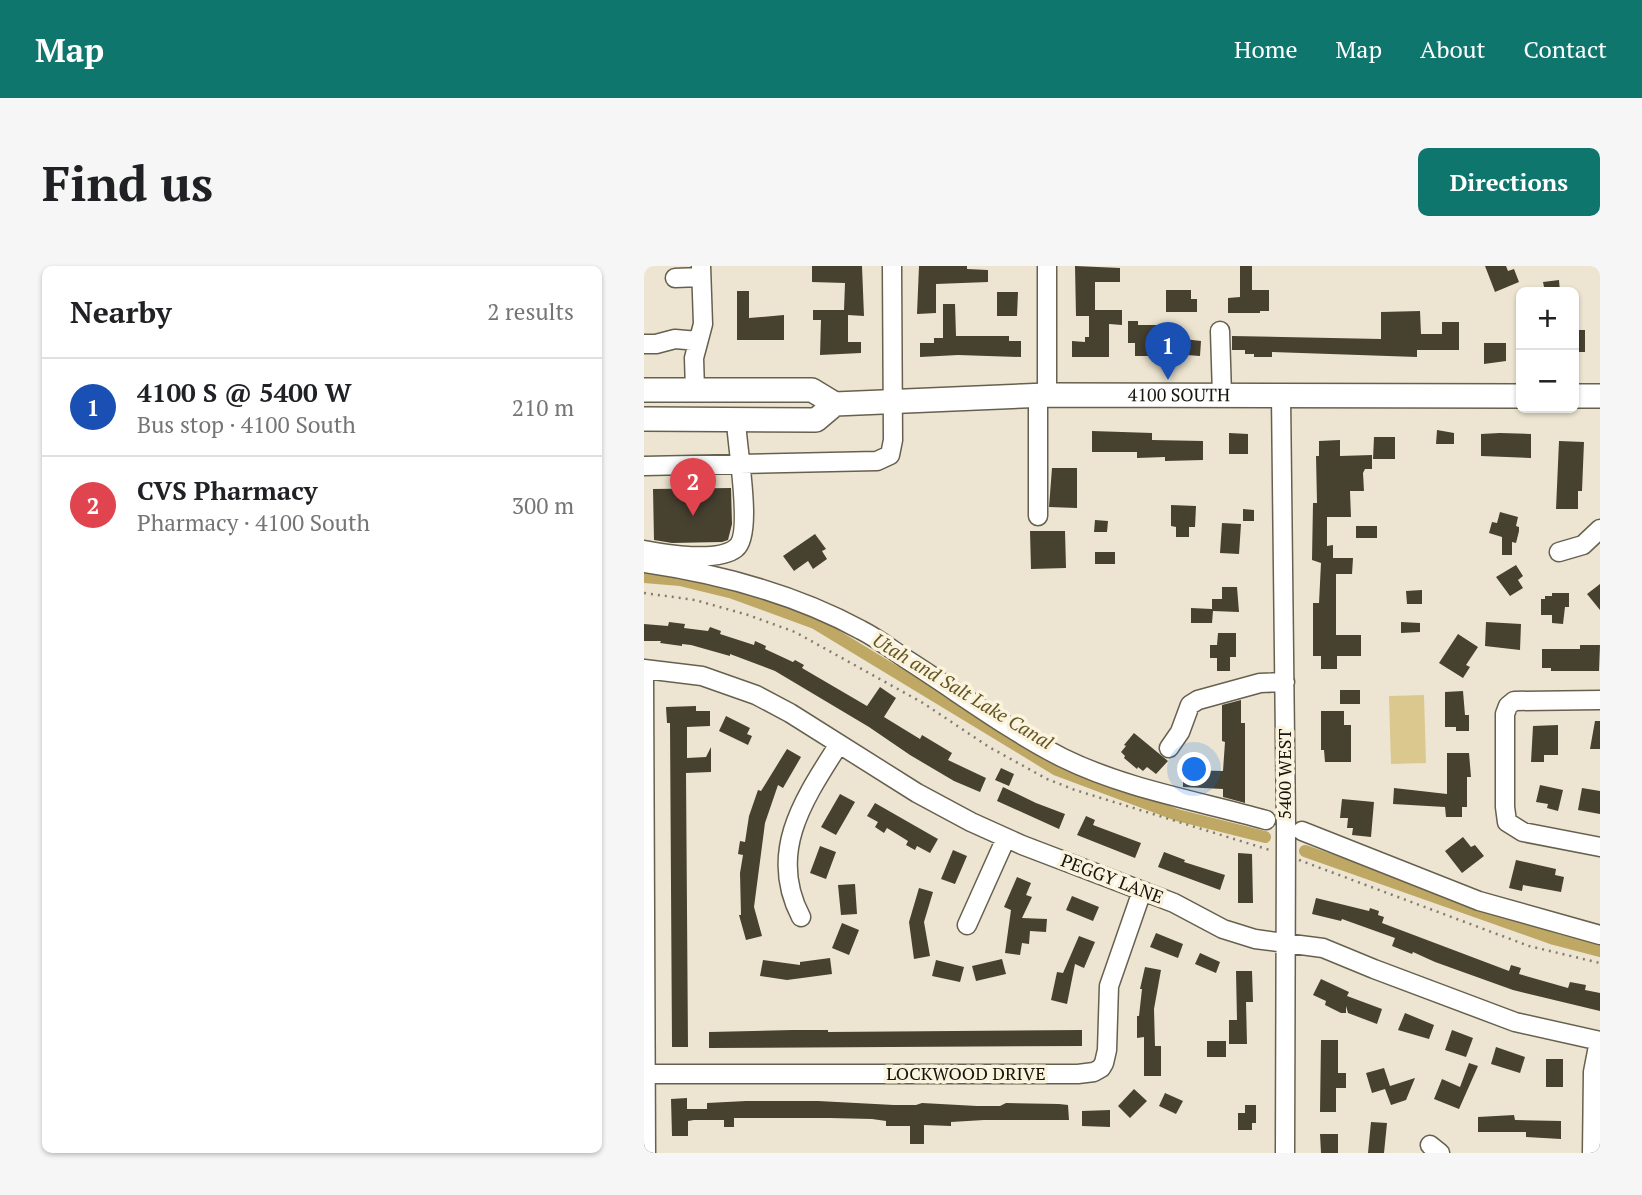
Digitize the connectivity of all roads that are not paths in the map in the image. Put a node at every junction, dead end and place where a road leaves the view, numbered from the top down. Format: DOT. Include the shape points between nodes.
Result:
graph roads {
  1 [pos="892,266"];
  2 [pos="1047,266"];
  3 [pos="701,272"];
  4 [pos="675,278"];
  5 [pos="1220,331"];
  6 [pos="698,341"];
  7 [pos="644,344"];
  8 [pos="644,390"];
  9 [pos="695,390"];
  10 [pos="1042,395"];
  11 [pos="1222,396"];
  12 [pos="1281,396"];
  13 [pos="1516,396"];
  14 [pos="1579,396"];
  15 [pos="1600,396"];
  16 [pos="892,400"];
  17 [pos="835,404"];
  18 [pos="644,419"];
  19 [pos="736,419"];
  20 [pos="741,464"];
  21 [pos="644,466"];
  22 [pos="1038,516"];
  23 [pos="1600,529"];
  24 [pos="644,550"];
  25 [pos="1559,552"];
  26 [pos="644,563"];
  27 [pos="644,669"];
  28 [pos="644,678"];
  29 [pos="1284,682"];
  30 [pos="1600,700"];
  31 [pos="839,744"];
  32 [pos="1169,748"];
  33 [pos="1266,820"];
  34 [pos="1302,831"];
  35 [pos="1006,838"];
  36 [pos="1600,847"];
  37 [pos="1142,891"];
  38 [pos="801,917"];
  39 [pos="967,925"];
  40 [pos="1600,935"];
  41 [pos="1284,941"];
  42 [pos="1599,1041"];
  43 [pos="645,1074"];
  44 [pos="646,1153"];
  45 [pos="1285,1153"];
  46 [pos="1592,1153"];
  1 -- 16 [label="street"];
  2 -- 10 [label="street"];
  3 -- 4 [label="street"];
  3 -- 6 [label="street" via="703,324"];
  5 -- 11 [label="street"];
  6 -- 7 [label="street"];
  6 -- 9 [label="street"];
  8 -- 9 [label="main road, 4100 SOUTH"];
  9 -- 17 [label="main road, 4100 SOUTH" via="812,390"];
  10 -- 11 [label="main road, 4100 SOUTH"];
  10 -- 16 [label="main road, 4100 SOUTH"];
  10 -- 22 [label="street"];
  11 -- 12 [label="main road, 4100 SOUTH"];
  12 -- 13 [label="main road, 4100 SOUTH"];
  12 -- 29 [label="street, 5400 WEST"];
  14 -- 15 [label="main road"];
  16 -- 17 [label="main road, 4100 SOUTH"];
  16 -- 20 [label="street" via="890,454 877,461"];
  17 -- 19 [label="main road, 4100 SOUTH" via="816,419"];
  18 -- 19 [label="main road, 4100 SOUTH"];
  19 -- 20 [label="street"];
  20 -- 21 [label="street"];
  20 -- 24 [label="street" via="743,538 736,548 698,556"];
  23 -- 25 [label="street" via="1583,545"];
  26 -- 33 [label="street" via="720,576 814,607 863,631 1063,758 1122,781"];
  27 -- 31 [label="street, PEGGY LANE" via="684,673 740,688"];
  28 -- 43 [label="street"];
  29 -- 32 [label="street" via="1259,683 1198,700 1190,705"];
  29 -- 41 [label="street, 5400 WEST"];
  30 -- 36 [label="street" via="1514,701 1505,714 1507,822 1523,832"];
  31 -- 35 [label="street, PEGGY LANE" via="926,798"];
  31 -- 38 [label="street" via="806,797 791,834 788,885"];
  34 -- 40 [label="street" via="1479,901"];
  35 -- 37 [label="street, PEGGY LANE"];
  35 -- 39 [label="street"];
  37 -- 41 [label="street, PEGGY LANE" via="1234,933"];
  37 -- 43 [label="street, LOCKWOOD DRIVE" via="1112,975 1107,1056 1094,1072"];
  41 -- 42 [label="street, PEGGY LANE" via="1335,951 1515,1021"];
  41 -- 45 [label="street, 5400 WEST"];
  42 -- 46 [label="street" via="1593,1072"];
  43 -- 44 [label="street"];
}
